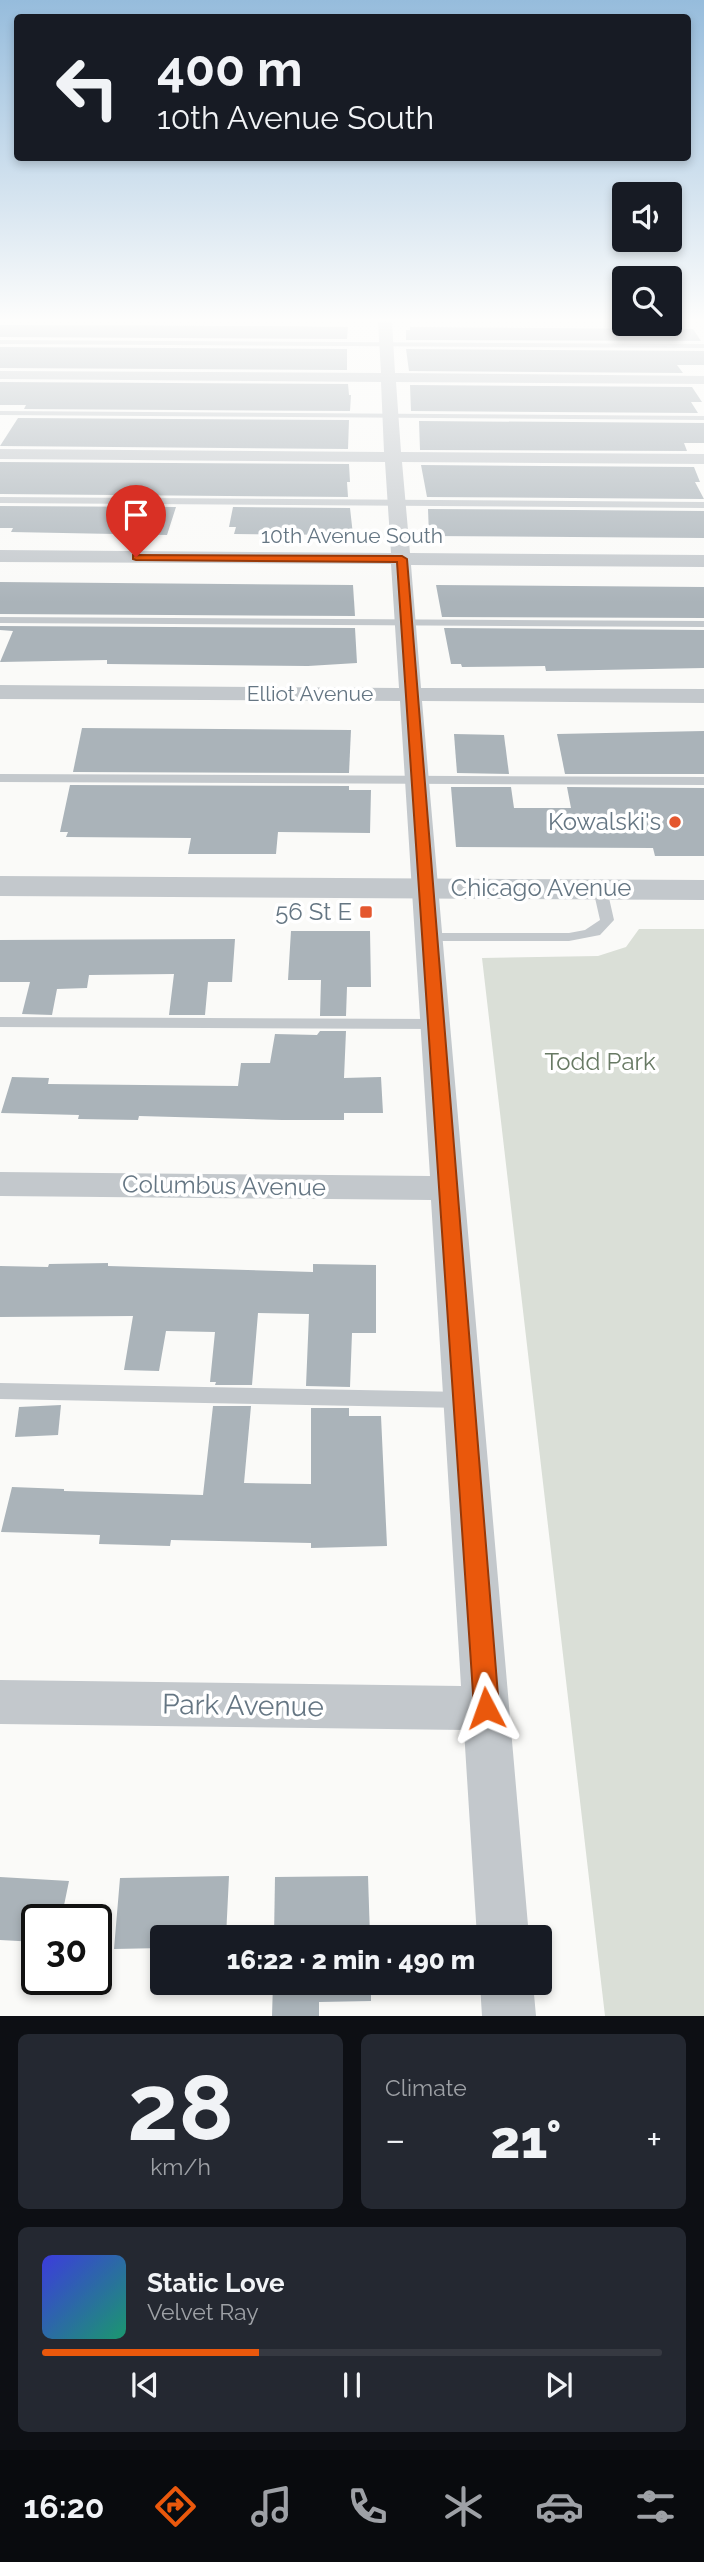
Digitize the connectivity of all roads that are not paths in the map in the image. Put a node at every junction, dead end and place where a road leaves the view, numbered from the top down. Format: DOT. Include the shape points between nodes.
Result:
graph roads {
  1 [pos="270,415"];
  2 [pos="390,416"];
  3 [pos="704,418"];
  4 [pos="0,454"];
  5 [pos="393,457"];
  6 [pos="704,459"];
  7 [pos="0,500"];
  8 [pos="397,503"];
  9 [pos="704,505"];
  10 [pos="0,556"];
  11 [pos="402,559"];
  12 [pos="704,561"];
  13 [pos="0,620"];
  14 [pos="406,622"];
  15 [pos="704,624"];
  16 [pos="0,692"];
  17 [pos="411,694"];
  18 [pos="704,696"];
  19 [pos="0,778"];
  20 [pos="418,779"];
  21 [pos="704,781"];
  22 [pos="0,886"];
  23 [pos="426,887"];
  24 [pos="600,889"];
  25 [pos="704,890"];
  26 [pos="429,937"];
  27 [pos="0,1021"];
  28 [pos="435,1024"];
  29 [pos="0,1184"];
  30 [pos="447,1188"];
  31 [pos="0,1391"];
  32 [pos="464,1400"];
  33 [pos="0,1702"];
  34 [pos="486,1708"];
  35 [pos="502,1925"];
  36 [pos="507,1995"];
  37 [pos="509,2016"];
  1 -- 2 [label="lane"];
  2 -- 3 [label="lane"];
  2 -- 5 [label="street"];
  4 -- 5 [label="street"];
  5 -- 6 [label="street"];
  5 -- 8 [label="street"];
  7 -- 8 [label="lane"];
  8 -- 9 [label="lane"];
  8 -- 11 [label="street"];
  10 -- 11 [label="street, 10th Avenue South"];
  11 -- 12 [label="street, 10th Avenue South"];
  11 -- 14 [label="street"];
  13 -- 14 [label="lane"];
  14 -- 15 [label="lane"];
  14 -- 17 [label="street"];
  16 -- 17 [label="street, Elliot Avenue"];
  17 -- 18 [label="street, Elliot Avenue"];
  17 -- 20 [label="street"];
  19 -- 20 [label="lane"];
  20 -- 21 [label="lane"];
  20 -- 23 [label="street"];
  22 -- 23 [label="street, Chicago Avenue"];
  23 -- 24 [label="street, Chicago Avenue"];
  23 -- 26 [label="street"];
  24 -- 25 [label="street, Chicago Avenue"];
  24 -- 26 [label="lane" via="607,920 592,934"];
  26 -- 28 [label="street"];
  27 -- 28 [label="lane"];
  28 -- 30 [label="street"];
  29 -- 30 [label="street, Columbus Avenue"];
  30 -- 32 [label="street"];
  31 -- 32 [label="lane"];
  32 -- 34 [label="street"];
  33 -- 34 [label="street, Park Avenue"];
  34 -- 35 [label="street"];
  36 -- 37 [label="street"];
}
